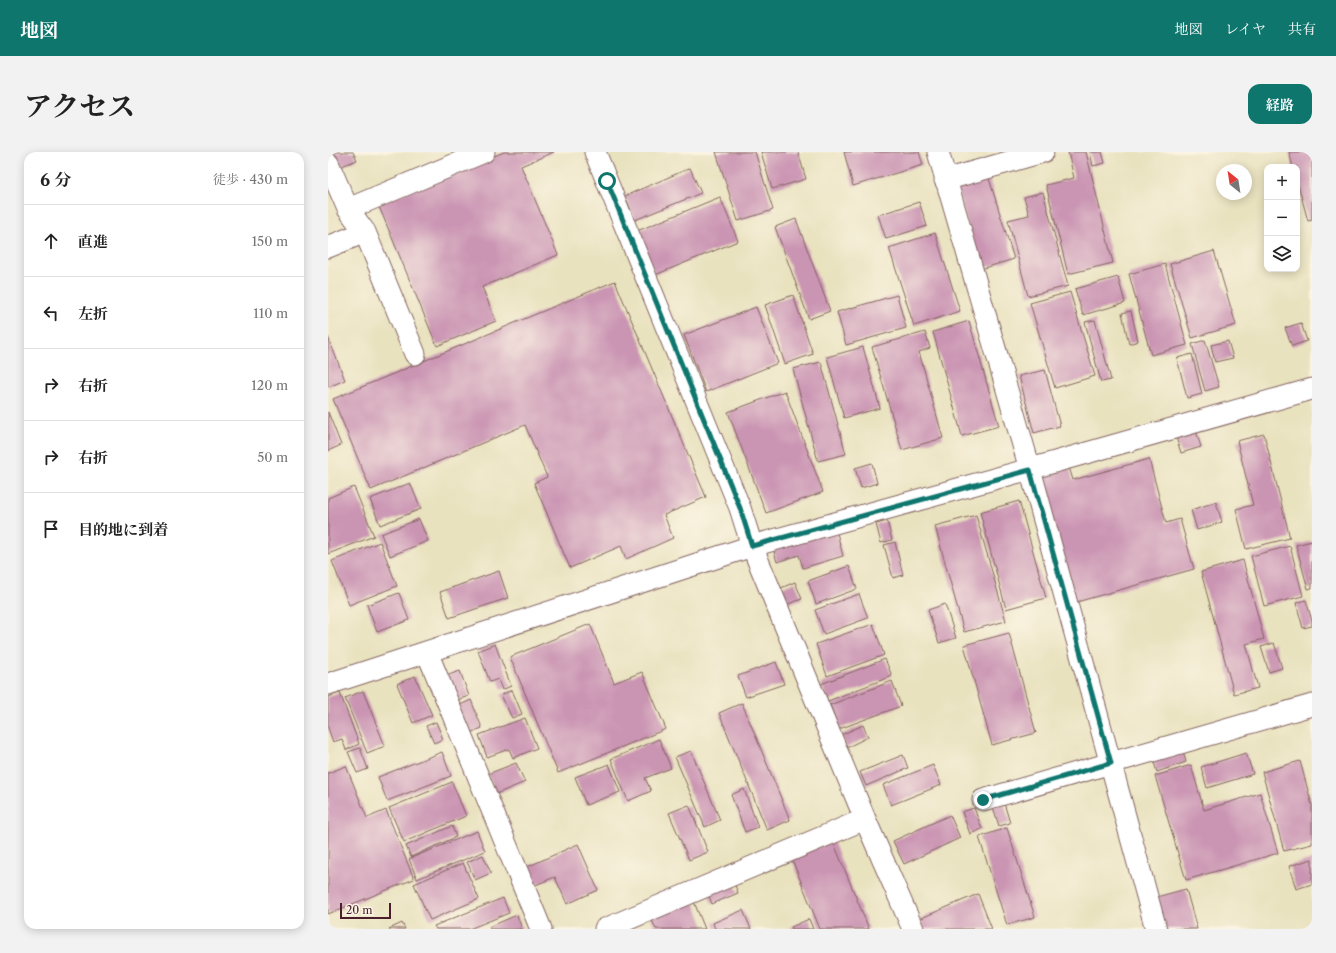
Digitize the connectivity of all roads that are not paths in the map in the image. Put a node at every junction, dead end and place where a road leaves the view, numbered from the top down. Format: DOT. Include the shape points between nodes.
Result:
graph roads {
  1 [pos="484,152"];
  2 [pos="595,152"];
  3 [pos="938,152"];
  4 [pos="1043,152"];
  5 [pos="328,163"];
  6 [pos="945,180"];
  7 [pos="348,209"];
  8 [pos="365,232"];
  9 [pos="328,247"];
  10 [pos="414,354"];
  11 [pos="1312,389"];
  12 [pos="1030,470"];
  13 [pos="752,546"];
  14 [pos="427,652"];
  15 [pos="328,684"];
  16 [pos="1312,705"];
  17 [pos="1111,763"];
  18 [pos="983,800"];
  19 [pos="865,819"];
  20 [pos="541,929"];
  21 [pos="605,929"];
  22 [pos="913,929"];
  23 [pos="1156,929"];
  1 -- 7 [label="street"];
  2 -- 13 [label="street" via="740,508"];
  3 -- 6 [label="street"];
  4 -- 6 [label="street"];
  5 -- 7 [label="street"];
  6 -- 12 [label="street"];
  7 -- 8 [label="street"];
  8 -- 9 [label="street"];
  8 -- 10 [label="street"];
  11 -- 12 [label="street"];
  12 -- 13 [label="street"];
  12 -- 17 [label="street"];
  13 -- 14 [label="street"];
  13 -- 19 [label="street"];
  14 -- 15 [label="street"];
  14 -- 20 [label="street"];
  16 -- 17 [label="street"];
  17 -- 18 [label="street"];
  17 -- 23 [label="street"];
  19 -- 21 [label="street"];
  19 -- 22 [label="street"];
}
